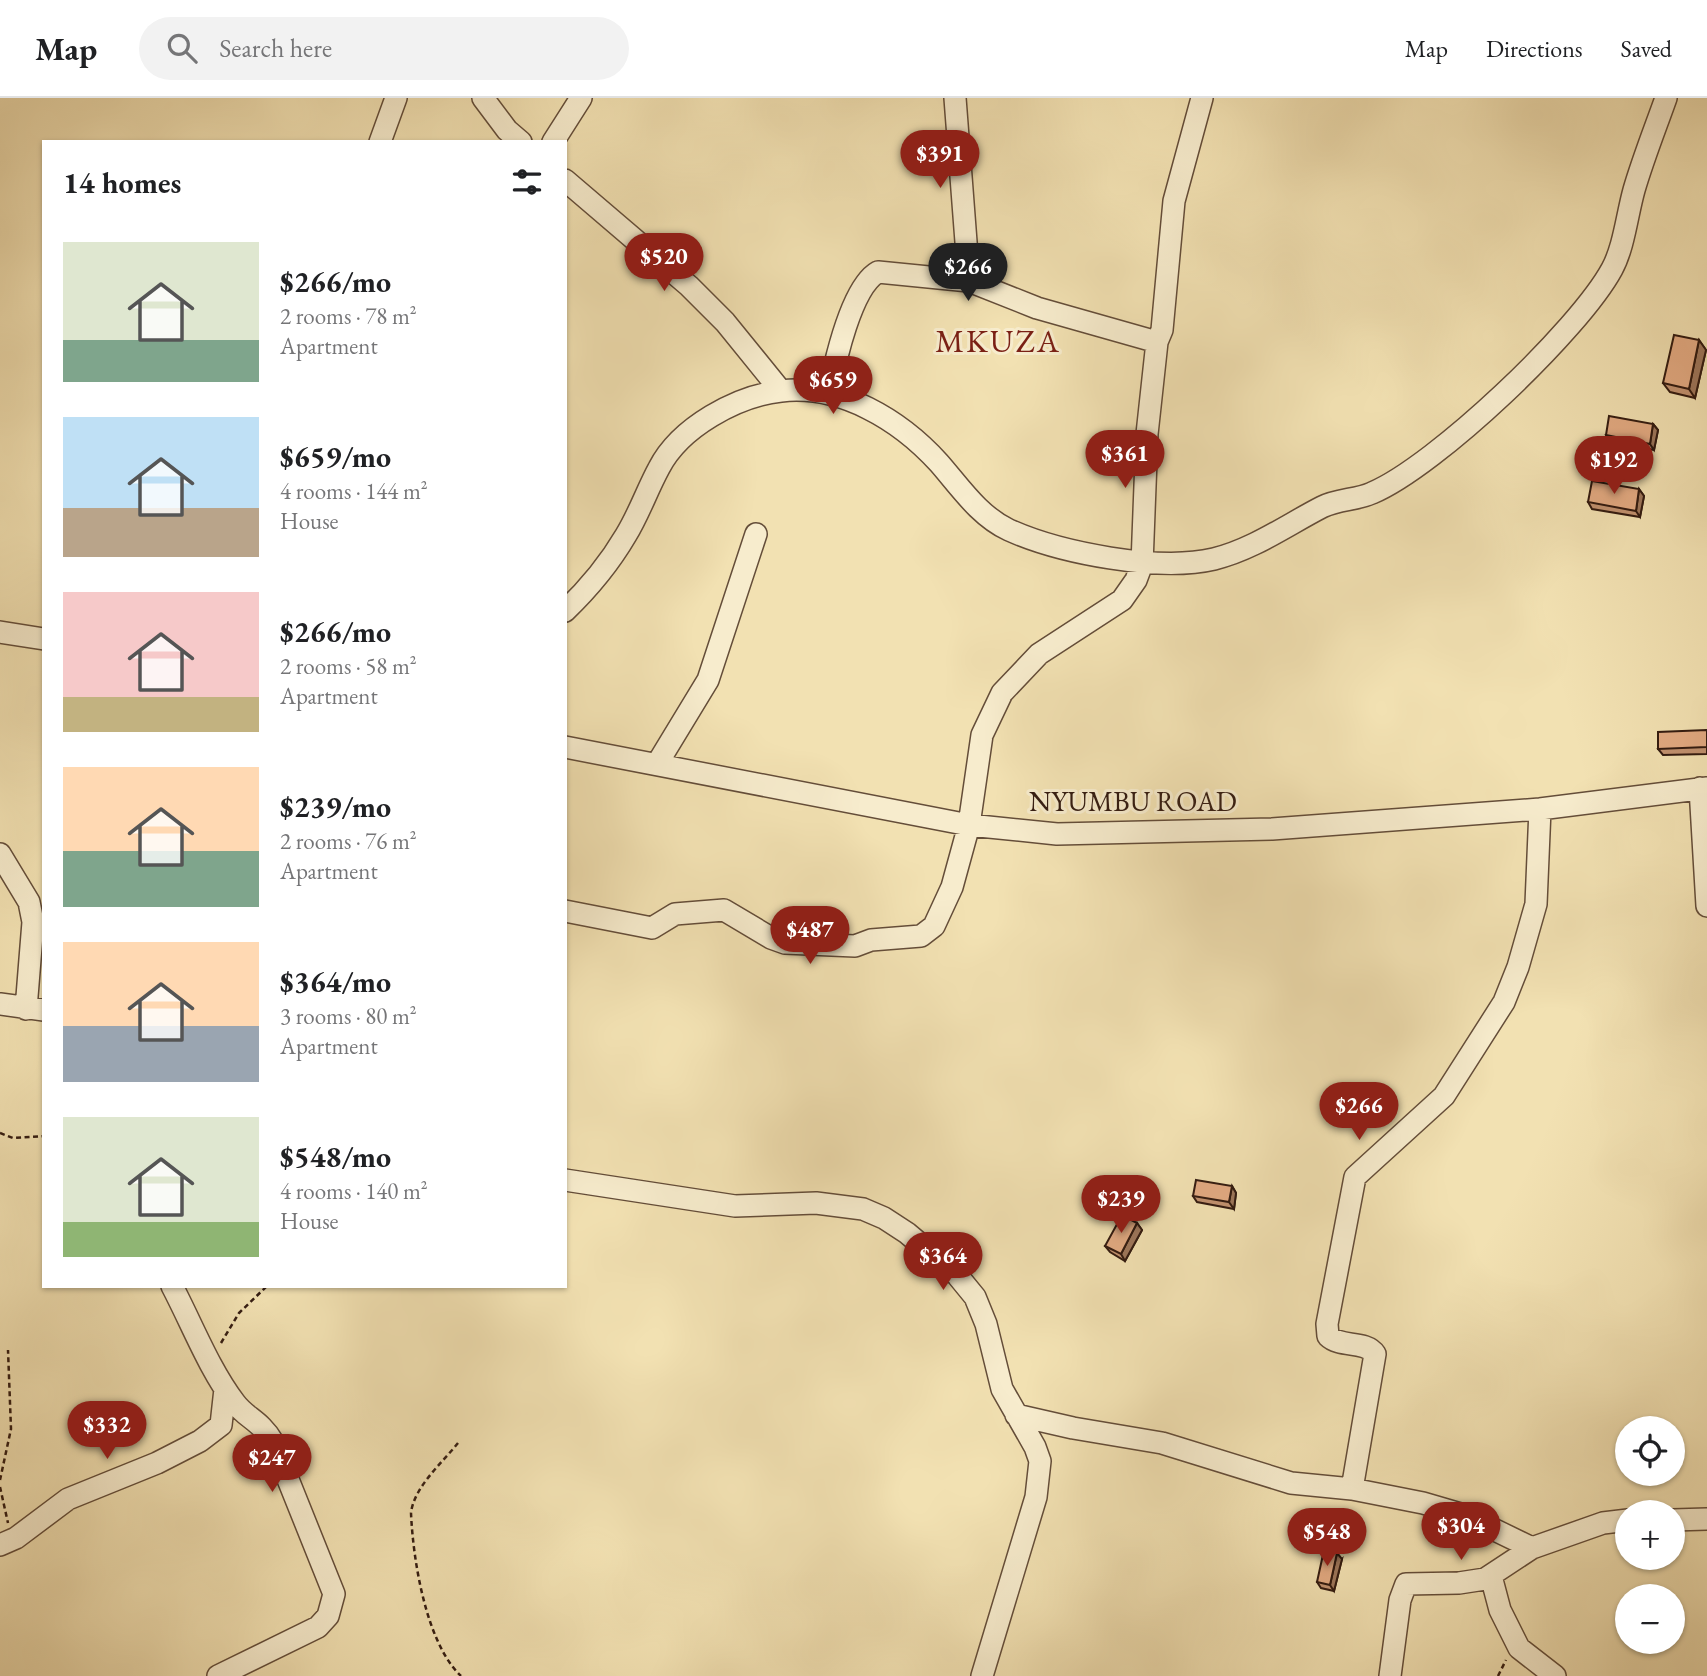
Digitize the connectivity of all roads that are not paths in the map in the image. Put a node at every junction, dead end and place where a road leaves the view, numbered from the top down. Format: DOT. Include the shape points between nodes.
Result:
graph roads {
  1 [pos="396,98"];
  2 [pos="483,98"];
  3 [pos="582,98"];
  4 [pos="955,98"];
  5 [pos="1202,98"];
  6 [pos="1666,98"];
  7 [pos="381,140"];
  8 [pos="519,140"];
  9 [pos="554,140"];
  10 [pos="567,182"];
  11 [pos="969,282"];
  12 [pos="1157,342"];
  13 [pos="781,391"];
  14 [pos="829,392"];
  15 [pos="756,534"];
  16 [pos="1142,564"];
  17 [pos="567,609"];
  18 [pos="0,632"];
  19 [pos="42,639"];
  20 [pos="567,747"];
  21 [pos="657,764"];
  22 [pos="1704,788"];
  23 [pos="1540,808"];
  24 [pos="969,825"];
  25 [pos="0,854"];
  26 [pos="1707,906"];
  27 [pos="567,911"];
  28 [pos="0,1004"];
  29 [pos="35,1010"];
  30 [pos="567,1180"];
  31 [pos="173,1288"];
  32 [pos="225,1389"];
  33 [pos="1016,1415"];
  34 [pos="1352,1489"];
  35 [pos="1707,1519"];
  36 [pos="1685,1520"];
  37 [pos="1615,1522"];
  38 [pos="8,1542"];
  39 [pos="1532,1548"];
  40 [pos="1491,1576"];
  41 [pos="218,1676"];
  42 [pos="982,1676"];
  43 [pos="1390,1676"];
  44 [pos="1555,1676"];
  1 -- 7 [label="street"];
  2 -- 8 [label="street"];
  3 -- 9 [label="street"];
  4 -- 11 [label="street"];
  5 -- 12 [label="street" via="1174,201 1162,330"];
  6 -- 16 [label="street" via="1613,268 1553,344 1492,402 1419,466 1372,493 1325,505 1278,533 1214,559"];
  10 -- 13 [label="street" via="698,295"];
  11 -- 12 [label="street" via="1038,308"];
  11 -- 14 [label="street" via="887,272 869,278 839,350"];
  12 -- 16 [label="street" via="1147,434"];
  13 -- 14 [label="street"];
  13 -- 17 [label="street" via="709,415 668,453 611,559"];
  14 -- 16 [label="street" via="862,405 909,435 1006,529"];
  15 -- 21 [label="street" via="708,680"];
  16 -- 24 [label="street" via="1122,600 1039,654 1002,693 982,735"];
  18 -- 19 [label="street"];
  20 -- 21 [label="street, NYUMBU ROAD"];
  21 -- 24 [label="street, NYUMBU ROAD"];
  22 -- 23 [label="street, NYUMBU ROAD"];
  22 -- 26 [label="street"];
  23 -- 24 [label="street, NYUMBU ROAD" via="1272,829 1139,833 1056,834"];
  23 -- 34 [label="street" via="1536,904 1504,1002 1444,1096 1355,1177 1327,1324 1334,1342 1369,1348 1375,1354"];
  24 -- 27 [label="street" via="944,911 921,936 832,947 785,943 724,910 675,914 652,928"];
  25 -- 29 [label="street" via="25,894 33,922"];
  28 -- 29 [label="street"];
  30 -- 33 [label="street" via="735,1206 845,1206 884,1218 928,1249 975,1297 1002,1389"];
  31 -- 32 [label="street"];
  32 -- 38 [label="street" via="221,1425 200,1441 68,1499"];
  32 -- 41 [label="street" via="237,1407 266,1429 273,1442 334,1594 328,1616 318,1627"];
  33 -- 34 [label="street" via="1162,1443 1290,1483"];
  33 -- 42 [label="street" via="1035,1447 1039,1476"];
  34 -- 39 [label="street" via="1464,1515"];
  35 -- 36 [label="street"];
  37 -- 39 [label="street"];
  39 -- 40 [label="street"];
  40 -- 43 [label="street" via="1460,1583 1406,1584"];
  40 -- 44 [label="street" via="1500,1610 1519,1648"];
}
